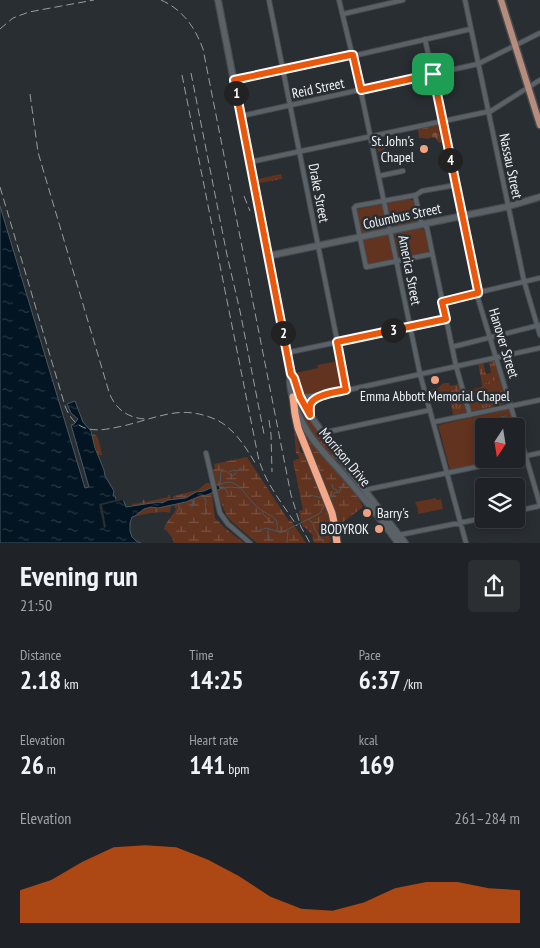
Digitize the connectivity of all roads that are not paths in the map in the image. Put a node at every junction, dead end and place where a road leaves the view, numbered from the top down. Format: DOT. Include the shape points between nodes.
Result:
graph roads {
  1 [pos="218,0"];
  2 [pos="269,0"];
  3 [pos="339,0"];
  4 [pos="403,0"];
  5 [pos="465,0"];
  6 [pos="501,0"];
  7 [pos="343,14"];
  8 [pos="471,28"];
  9 [pos="540,33"];
  10 [pos="425,39"];
  11 [pos="515,46"];
  12 [pos="353,55"];
  13 [pos="478,64"];
  14 [pos="283,70"];
  15 [pos="433,74"];
  16 [pos="234,80"];
  17 [pos="540,80"];
  18 [pos="528,88"];
  19 [pos="361,90"];
  20 [pos="290,105"];
  21 [pos="489,111"];
  22 [pos="241,116"];
  23 [pos="442,121"];
  24 [pos="540,125"];
  25 [pos="371,136"];
  26 [pos="300,152"];
  27 [pos="250,162"];
  28 [pos="403,171"];
  29 [pos="379,176"];
  30 [pos="456,185"];
  31 [pos="415,195"];
  32 [pos="540,197"];
  33 [pos="384,201"];
  34 [pos="508,207"];
  35 [pos="462,216"];
  36 [pos="423,224"];
  37 [pos="390,231"];
  38 [pos="359,238"];
  39 [pos="318,246"];
  40 [pos="432,254"];
  41 [pos="268,256"];
  42 [pos="396,261"];
  43 [pos="540,278"];
  44 [pos="524,282"];
  45 [pos="478,293"];
  46 [pos="442,302"];
  47 [pos="446,319"];
  48 [pos="539,325"];
  49 [pos="410,327"];
  50 [pos="540,336"];
  51 [pos="490,338"];
  52 [pos="337,342"];
  53 [pos="452,347"];
  54 [pos="540,348"];
  55 [pos="286,352"];
  56 [pos="495,358"];
  57 [pos="456,366"];
  58 [pos="420,374"];
  59 [pos="346,390"];
  60 [pos="325,395"];
  61 [pos="296,397"];
  62 [pos="540,400"];
  63 [pos="511,406"];
  64 [pos="430,410"];
  65 [pos="310,415"];
  66 [pos="470,415"];
  67 [pos="434,422"];
  68 [pos="322,433"];
  69 [pos="206,453"];
  70 [pos="540,453"];
  71 [pos="526,456"];
  72 [pos="475,467"];
  73 [pos="447,473"];
  74 [pos="361,491"];
  75 [pos="540,506"];
  76 [pos="525,509"];
  77 [pos="475,520"];
  78 [pos="461,523"];
  79 [pos="399,535"];
  80 [pos="250,543"];
  81 [pos="337,543"];
  82 [pos="398,543"];
  83 [pos="405,543"];
  84 [pos="466,543"];
  1 -- 16 [label="main road, Morrison Drive"];
  2 -- 14 [label="street, Drake Street"];
  3 -- 7 [label="street, America Street"];
  4 -- 7 [label="street"];
  5 -- 8 [label="street, Nassau Street"];
  6 -- 11 [label="main road"];
  7 -- 12 [label="street, America Street"];
  8 -- 10 [label="street"];
  8 -- 13 [label="street, Nassau Street"];
  9 -- 11 [label="street, Reid Street"];
  10 -- 12 [label="street"];
  10 -- 15 [label="street, Hanover Street"];
  11 -- 13 [label="street, Reid Street"];
  11 -- 18 [label="main road"];
  12 -- 14 [label="street"];
  12 -- 19 [label="street, America Street"];
  13 -- 15 [label="street, Reid Street"];
  13 -- 21 [label="street, Nassau Street"];
  14 -- 16 [label="street"];
  14 -- 20 [label="street, Drake Street"];
  15 -- 19 [label="street, Reid Street"];
  15 -- 23 [label="street, Hanover Street"];
  16 -- 22 [label="main road, Morrison Drive"];
  17 -- 18 [label="street"];
  18 -- 21 [label="street"];
  18 -- 24 [label="main road"];
  19 -- 20 [label="street, Reid Street"];
  19 -- 25 [label="street, America Street"];
  20 -- 22 [label="street, Reid Street"];
  20 -- 26 [label="street, Drake Street"];
  21 -- 23 [label="street"];
  21 -- 34 [label="street, Nassau Street"];
  22 -- 27 [label="main road, Morrison Drive"];
  23 -- 25 [label="street"];
  23 -- 30 [label="street, Hanover Street"];
  25 -- 26 [label="street"];
  25 -- 29 [label="street, America Street"];
  26 -- 27 [label="street"];
  26 -- 39 [label="street, Drake Street"];
  27 -- 41 [label="main road, Morrison Drive"];
  28 -- 29 [label="street"];
  29 -- 33 [label="street, America Street"];
  30 -- 31 [label="street"];
  30 -- 35 [label="street, Hanover Street"];
  31 -- 33 [label="street"];
  31 -- 36 [label="street"];
  32 -- 34 [label="main road, Columbus Street"];
  33 -- 37 [label="street, America Street"];
  33 -- 38 [label="street" via="354,208"];
  34 -- 35 [label="main road, Columbus Street"];
  34 -- 44 [label="street, Nassau Street"];
  35 -- 36 [label="main road, Columbus Street"];
  35 -- 45 [label="street, Hanover Street"];
  36 -- 37 [label="main road, Columbus Street"];
  36 -- 40 [label="street" via="427,228"];
  37 -- 38 [label="main road, Columbus Street"];
  37 -- 42 [label="street, America Street"];
  38 -- 39 [label="main road, Columbus Street"];
  38 -- 42 [label="street" via="367,267"];
  39 -- 41 [label="main road, Columbus Street"];
  39 -- 52 [label="street, Drake Street"];
  40 -- 42 [label="street"];
  40 -- 46 [label="street"];
  41 -- 55 [label="main road, Morrison Drive"];
  42 -- 49 [label="street, America Street"];
  43 -- 44 [label="street"];
  44 -- 45 [label="street"];
  44 -- 48 [label="street, Nassau Street"];
  45 -- 46 [label="street"];
  45 -- 51 [label="street, Hanover Street"];
  46 -- 47 [label="street"];
  47 -- 49 [label="street"];
  47 -- 53 [label="street"];
  48 -- 50 [label="street, Nassau Street"];
  48 -- 51 [label="street"];
  49 -- 52 [label="street"];
  49 -- 58 [label="street, America Street"];
  51 -- 53 [label="street"];
  51 -- 56 [label="street, Hanover Street"];
  52 -- 55 [label="street"];
  52 -- 59 [label="street, Drake Street"];
  53 -- 57 [label="street"];
  54 -- 56 [label="street"];
  55 -- 61 [label="main road, Morrison Drive" via="291,374 289,379"];
  56 -- 57 [label="street"];
  56 -- 63 [label="street, Hanover Street"];
  57 -- 58 [label="street"];
  57 -- 66 [label="street"];
  58 -- 59 [label="street"];
  58 -- 64 [label="street, America Street"];
  59 -- 60 [label="street"];
  60 -- 61 [label="street"];
  60 -- 65 [label="main road" via="310,405"];
  61 -- 65 [label="main road, Morrison Drive"];
  61 -- 74 [label="main road, Morrison Drive" via="301,421 307,431"];
  61 -- 81 [label="highway" via="296,421 332,513"];
  62 -- 63 [label="street"];
  63 -- 66 [label="street"];
  63 -- 71 [label="street, Hanover Street"];
  64 -- 67 [label="street, America Street"];
  64 -- 68 [label="street"];
  65 -- 68 [label="main road, Morrison Drive"];
  66 -- 67 [label="street"];
  67 -- 73 [label="street, America Street"];
  68 -- 74 [label="main road, Morrison Drive"];
  69 -- 80 [label="street" via="220,513"];
  70 -- 71 [label="street"];
  71 -- 75 [label="street, Hanover Street"];
  72 -- 73 [label="street"];
  73 -- 74 [label="street"];
  73 -- 78 [label="street, America Street"];
  74 -- 79 [label="main road, Morrison Drive"];
  74 -- 82 [label="main road, Morrison Drive"];
  75 -- 76 [label="street"];
  77 -- 78 [label="street"];
  78 -- 79 [label="street"];
  78 -- 84 [label="street, America Street"];
  79 -- 83 [label="main road, Morrison Drive"];
}
